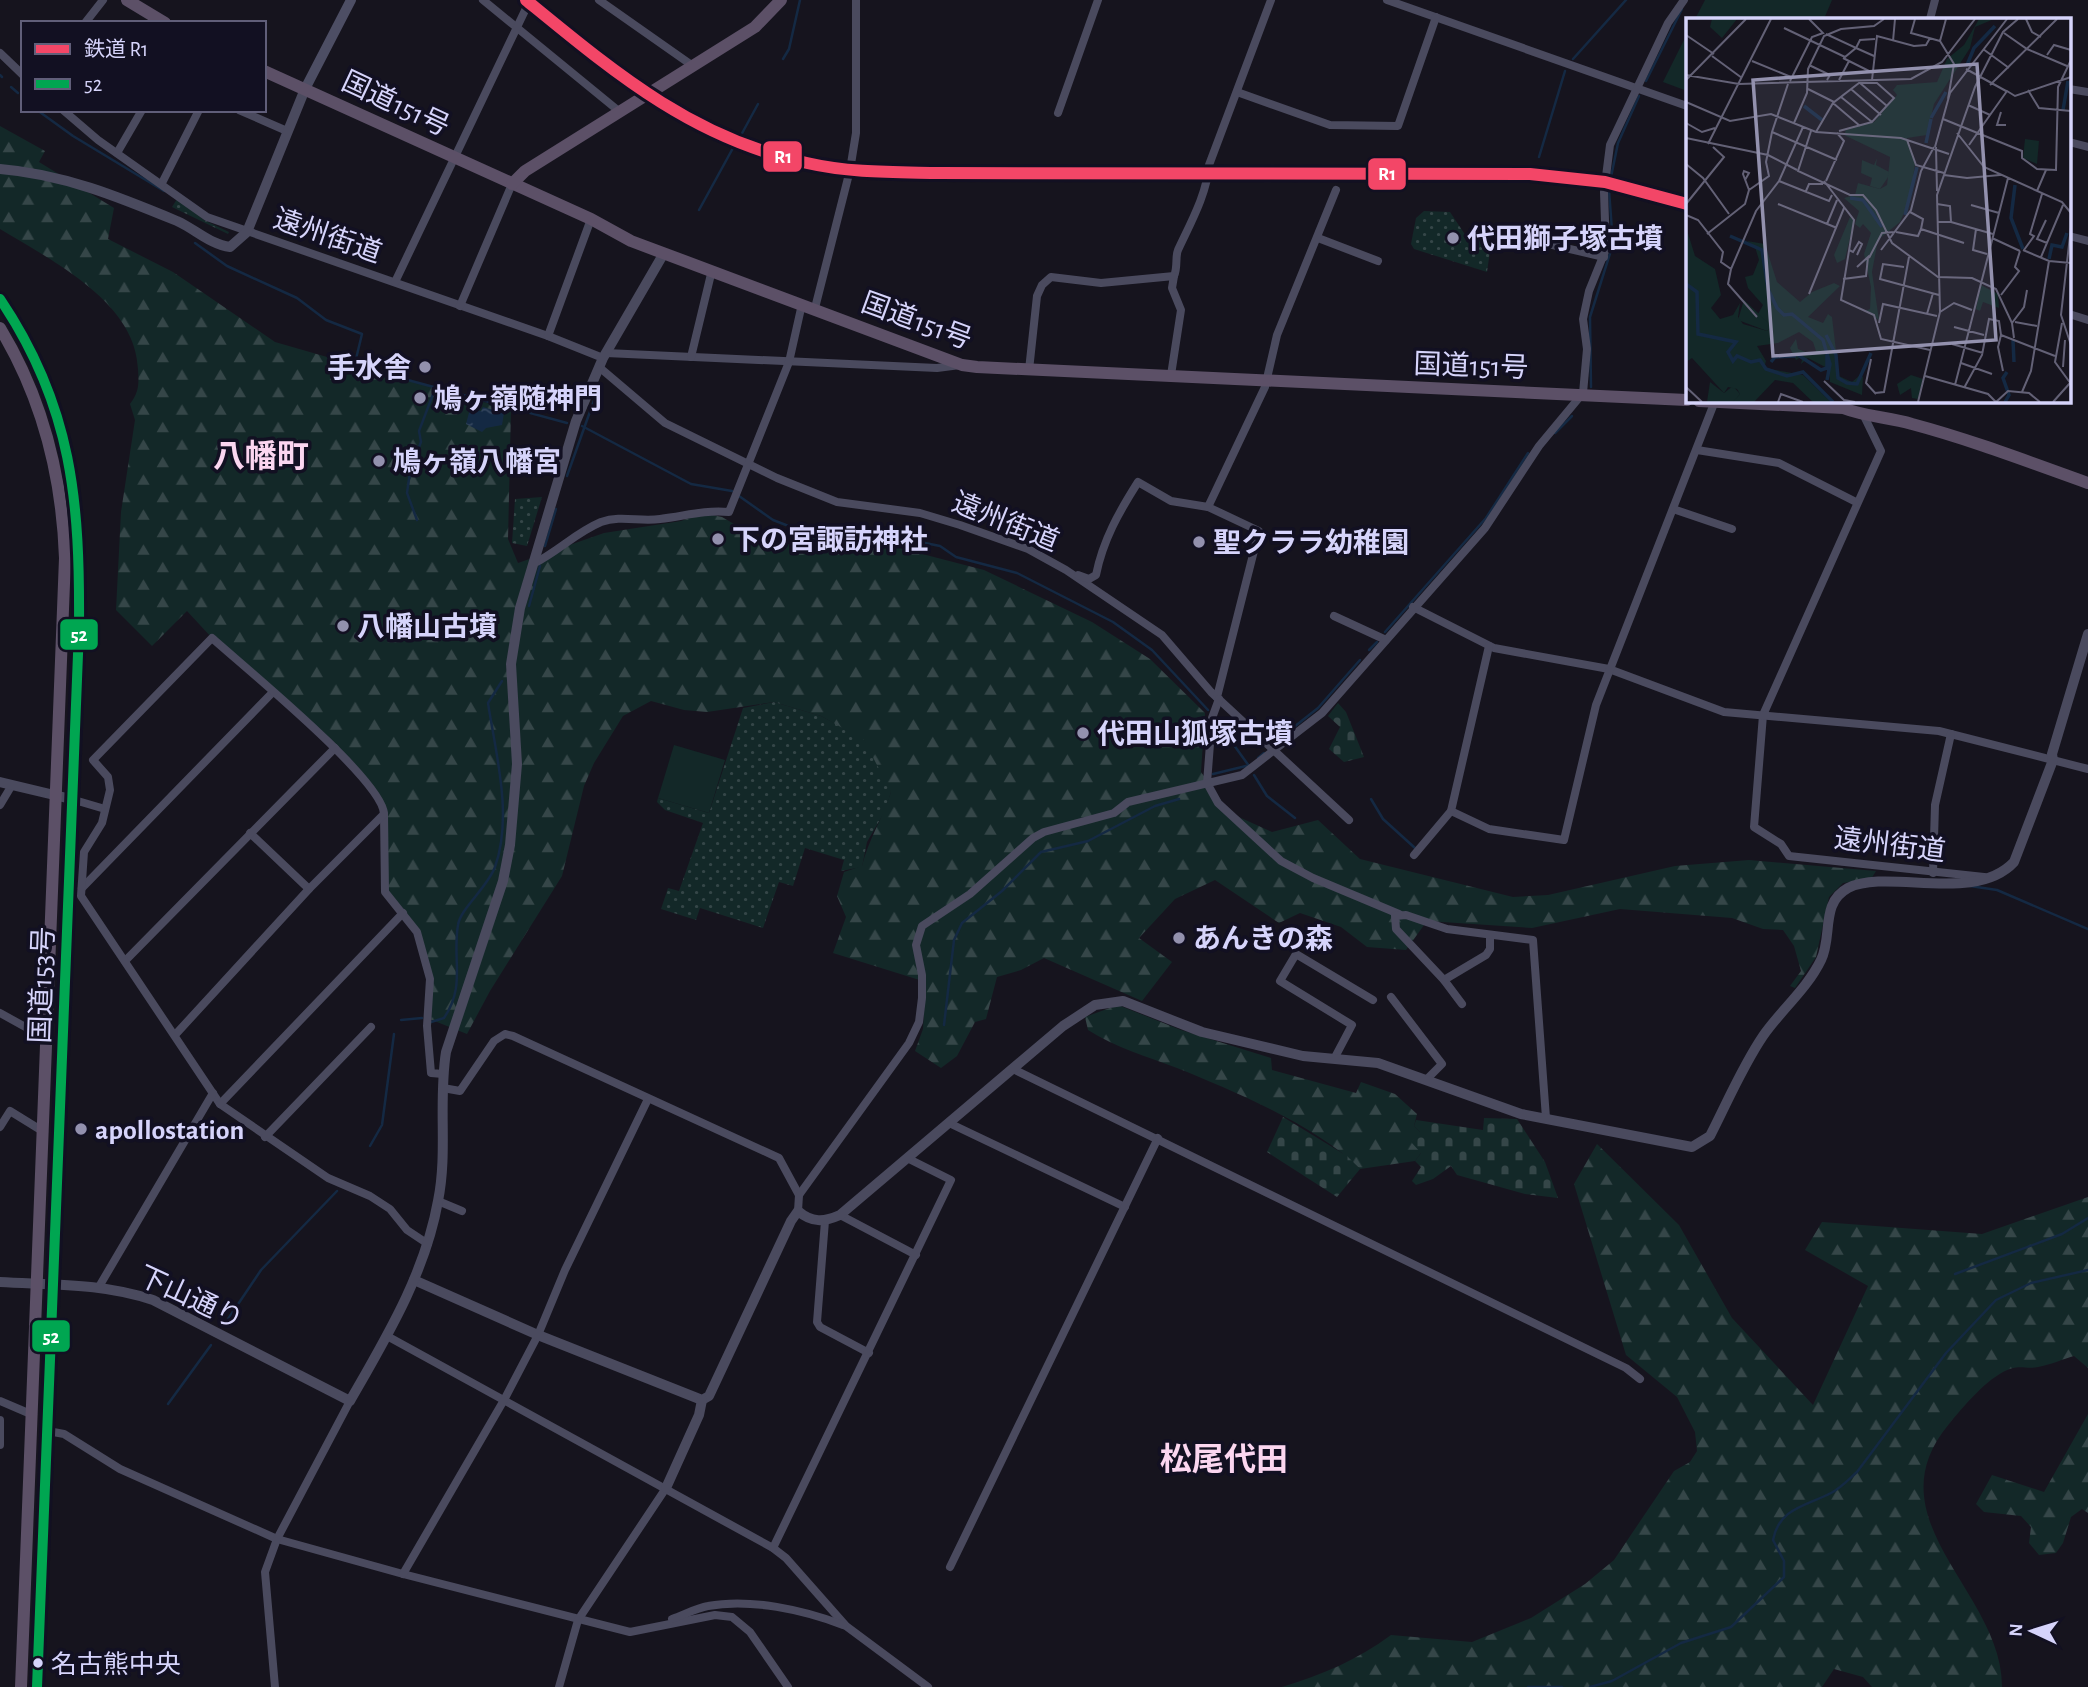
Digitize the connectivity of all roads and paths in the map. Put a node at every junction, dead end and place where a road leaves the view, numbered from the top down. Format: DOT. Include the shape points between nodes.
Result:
graph roads {
  1 [pos="103,0"];
  2 [pos="127,0"];
  3 [pos="351,0"];
  4 [pos="483,0"];
  5 [pos="530,0"];
  6 [pos="599,0"];
  7 [pos="782,0"];
  8 [pos="856,0"];
  9 [pos="1098,0"];
  10 [pos="1271,0"];
  11 [pos="1387,0"];
  12 [pos="1684,0"];
  13 [pos="1935,0"];
  14 [pos="1436,17"];
  15 [pos="1930,18"];
  16 [pos="87,21"];
  17 [pos="162,21"];
  18 [pos="516,27"];
  19 [pos="0,53"];
  20 [pos="693,66"];
  21 [pos="266,72"];
  22 [pos="21,73"];
  23 [pos="305,89"];
  24 [pos="1637,89"];
  25 [pos="2070,89"];
  26 [pos="1237,92"];
  27 [pos="2088,92"];
  28 [pos="1686,106"];
  29 [pos="66,112"];
  30 [pos="141,112"];
  31 [pos="198,112"];
  32 [pos="245,112"];
  33 [pos="620,112"];
  34 [pos="1058,113"];
  35 [pos="286,131"];
  36 [pos="2070,142"];
  37 [pos="2088,147"];
  38 [pos="117,153"];
  39 [pos="454,157"];
  40 [pos="0,169"];
  41 [pos="162,183"];
  42 [pos="512,184"];
  43 [pos="1336,191"];
  44 [pos="591,219"];
  45 [pos="247,232"];
  46 [pos="2070,236"];
  47 [pos="1318,238"];
  48 [pos="1531,240"];
  49 [pos="2088,241"];
  50 [pos="664,253"];
  51 [pos="1604,257"];
  52 [pos="1378,261"];
  53 [pos="712,270"];
  54 [pos="1174,276"];
  55 [pos="395,282"];
  56 [pos="0,299"];
  57 [pos="460,306"];
  58 [pos="809,306"];
  59 [pos="2070,314"];
  60 [pos="2088,320"];
  61 [pos="0,328"];
  62 [pos="548,336"];
  63 [pos="691,357"];
  64 [pos="603,359"];
  65 [pos="789,362"];
  66 [pos="962,365"];
  67 [pos="1028,370"];
  68 [pos="1171,376"];
  69 [pos="1266,380"];
  70 [pos="1583,394"];
  71 [pos="1686,400"];
  72 [pos="1715,402"];
  73 [pos="1757,402"];
  74 [pos="1840,404"];
  75 [pos="1864,416"];
  76 [pos="1697,450"];
  77 [pos="748,461"];
  78 [pos="2088,483"];
  79 [pos="1856,502"];
  80 [pos="1208,507"];
  81 [pos="1673,509"];
  82 [pos="1732,529"];
  83 [pos="533,564"];
  84 [pos="1066,570"];
  85 [pos="1096,575"];
  86 [pos="1119,603"];
  87 [pos="1413,607"];
  88 [pos="1334,616"];
  89 [pos="2088,634"];
  90 [pos="1386,640"];
  91 [pos="1489,646"];
  92 [pos="1609,669"];
  93 [pos="272,693"];
  94 [pos="1218,698"];
  95 [pos="1763,715"];
  96 [pos="1951,734"];
  97 [pos="335,748"];
  98 [pos="1273,750"];
  99 [pos="2053,760"];
  100 [pos="2088,769"];
  101 [pos="0,782"];
  102 [pos="1207,783"];
  103 [pos="12,785"];
  104 [pos="54,796"];
  105 [pos="71,799"];
  106 [pos="0,805"];
  107 [pos="106,809"];
  108 [pos="1451,811"];
  109 [pos="384,814"];
  110 [pos="1349,820"];
  111 [pos="250,833"];
  112 [pos="1414,855"];
  113 [pos="1933,873"];
  114 [pos="1986,877"];
  115 [pos="82,888"];
  116 [pos="309,890"];
  117 [pos="403,913"];
  118 [pos="1399,914"];
  119 [pos="1490,935"];
  120 [pos="125,961"];
  121 [pos="1444,980"];
  122 [pos="1391,997"];
  123 [pos="1373,1000"];
  124 [pos="1462,1004"];
  125 [pos="0,1013"];
  126 [pos="371,1027"];
  127 [pos="174,1035"];
  128 [pos="47,1039"];
  129 [pos="1334,1059"];
  130 [pos="1013,1069"];
  131 [pos="443,1073"];
  132 [pos="1426,1080"];
  133 [pos="443,1088"];
  134 [pos="213,1093"];
  135 [pos="648,1099"];
  136 [pos="220,1104"];
  137 [pos="1545,1118"];
  138 [pos="949,1123"];
  139 [pos="0,1127"];
  140 [pos="44,1132"];
  141 [pos="265,1137"];
  142 [pos="1158,1138"];
  143 [pos="907,1158"];
  144 [pos="799,1195"];
  145 [pos="439,1201"];
  146 [pos="1125,1207"];
  147 [pos="798,1211"];
  148 [pos="462,1212"];
  149 [pos="840,1215"];
  150 [pos="825,1221"];
  151 [pos="428,1244"];
  152 [pos="916,1255"];
  153 [pos="414,1280"];
  154 [pos="0,1282"];
  155 [pos="39,1284"];
  156 [pos="55,1284"];
  157 [pos="100,1285"];
  158 [pos="538,1335"];
  159 [pos="387,1336"];
  160 [pos="869,1353"];
  161 [pos="1640,1380"];
  162 [pos="504,1400"];
  163 [pos="702,1400"];
  164 [pos="0,1401"];
  165 [pos="350,1401"];
  166 [pos="33,1415"];
  167 [pos="0,1419"];
  168 [pos="48,1431"];
  169 [pos="0,1445"];
  170 [pos="666,1488"];
  171 [pos="277,1539"];
  172 [pos="773,1548"];
  173 [pos="950,1567"];
  174 [pos="403,1574"];
  175 [pos="578,1619"];
  176 [pos="657,1626"];
  177 [pos="846,1626"];
  178 [pos="22,1687"];
  179 [pos="37,1687"];
  180 [pos="275,1687"];
  181 [pos="559,1687"];
  182 [pos="788,1687"];
  183 [pos="928,1687"];
  1 -- 16 [label="street"];
  2 -- 17 [label="highway"];
  3 -- 23 [label="main road"];
  4 -- 18 [label="street"];
  5 -- 18 [label="street"];
  6 -- 20 [label="street"];
  7 -- 20 [label="highway" via="755,27"];
  8 -- 58 [label="street" via="850,170"];
  9 -- 34 [label="street"];
  10 -- 26 [label="street"];
  11 -- 14 [label="street"];
  12 -- 24 [label="street"];
  13 -- 15 [label="street"];
  14 -- 24 [label="street"];
  14 -- 26 [label="street" via="1398,126 1331,125"];
  18 -- 33 [label="street"];
  18 -- 39 [label="street"];
  19 -- 22 [label="street"];
  20 -- 33 [label="highway"];
  21 -- 23 [label="highway, 国道151号"];
  23 -- 35 [label="street"];
  23 -- 39 [label="highway, 国道151号"];
  24 -- 28 [label="street"];
  24 -- 51 [label="street" via="1610,145"];
  25 -- 27 [label="street"];
  26 -- 54 [label="street" via="1191,227 1177,252"];
  29 -- 38 [label="street, 遠州街道"];
  30 -- 38 [label="street"];
  31 -- 41 [label="street"];
  32 -- 35 [label="street"];
  33 -- 42 [label="highway" via="525,171"];
  35 -- 45 [label="street"];
  36 -- 37 [label="street"];
  38 -- 41 [label="street, 遠州街道"];
  39 -- 42 [label="highway, 国道151号"];
  39 -- 55 [label="street"];
  40 -- 45 [label="street" via="67,179 184,224 223,246 237,244"];
  41 -- 45 [label="street, 遠州街道" via="207,217"];
  42 -- 44 [label="highway, 国道151号"];
  42 -- 57 [label="street"];
  43 -- 47 [label="street"];
  44 -- 50 [label="highway, 国道151号"];
  44 -- 62 [label="street"];
  45 -- 55 [label="street, 遠州街道"];
  46 -- 49 [label="street"];
  47 -- 52 [label="street"];
  47 -- 69 [label="street" via="1277,335"];
  48 -- 51 [label="street"];
  50 -- 53 [label="highway, 国道151号"];
  50 -- 64 [label="street"];
  51 -- 70 [label="street" via="1585,306"];
  53 -- 58 [label="highway, 国道151号"];
  53 -- 63 [label="street"];
  54 -- 67 [label="street" via="1101,283 1051,277 1037,296"];
  54 -- 68 [label="street" via="1172,288 1181,310"];
  55 -- 57 [label="street, 遠州街道"];
  56 -- 105 [label="highway, 国道153号" via="47,389 76,499 79,629"];
  57 -- 62 [label="street, 遠州街道"];
  58 -- 65 [label="street"];
  58 -- 66 [label="highway, 国道151号"];
  59 -- 60 [label="street"];
  61 -- 104 [label="highway, 国道153号" via="42,416 61,497 64,602"];
  62 -- 64 [label="street, 遠州街道"];
  63 -- 64 [label="street, 遠州街道"];
  63 -- 65 [label="street, 遠州街道"];
  64 -- 77 [label="street, 遠州街道" via="665,423"];
  64 -- 83 [label="street" via="565,452"];
  65 -- 66 [label="street, 遠州街道" via="937,369"];
  65 -- 77 [label="street"];
  66 -- 67 [label="highway, 国道151号"];
  67 -- 68 [label="highway, 国道151号"];
  68 -- 69 [label="highway, 国道151号"];
  69 -- 70 [label="highway, 国道151号"];
  69 -- 80 [label="street"];
  70 -- 71 [label="highway, 国道151号"];
  70 -- 87 [label="street" via="1539,446 1486,528"];
  72 -- 76 [label="street"];
  73 -- 74 [label="highway"];
  74 -- 75 [label="highway"];
  75 -- 78 [label="highway" via="1910,423"];
  75 -- 79 [label="street" via="1881,451"];
  76 -- 79 [label="street" via="1779,463"];
  76 -- 81 [label="street"];
  77 -- 83 [label="street" via="729,512 702,510 657,520 605,521 576,534 561,550"];
  77 -- 84 [label="street, 遠州街道" via="837,502 920,513 1028,550"];
  79 -- 95 [label="street"];
  80 -- 85 [label="street" via="1171,501 1138,482 1117,515"];
  80 -- 94 [label="street" via="1259,531"];
  81 -- 82 [label="street"];
  81 -- 92 [label="street"];
  83 -- 131 [label="street" via="511,664 517,764 510,845"];
  84 -- 85 [label="street" via="1089,579"];
  84 -- 86 [label="street, 遠州街道"];
  85 -- 86 [label="street" via="1100,588"];
  86 -- 94 [label="street, 遠州街道" via="1162,635"];
  87 -- 90 [label="street"];
  87 -- 91 [label="street"];
  88 -- 90 [label="street"];
  89 -- 99 [label="street"];
  90 -- 98 [label="street" via="1322,713"];
  91 -- 92 [label="street"];
  91 -- 108 [label="street"];
  92 -- 95 [label="street" via="1724,712"];
  92 -- 108 [label="street" via="1564,840 1489,829"];
  93 -- 97 [label="street"];
  93 -- 107 [label="street" via="212,638 93,760 108,777"];
  93 -- 115 [label="street"];
  94 -- 98 [label="street, 遠州街道"];
  94 -- 102 [label="street"];
  95 -- 96 [label="street"];
  95 -- 113 [label="street, 遠州街道" via="1754,827 1789,856"];
  96 -- 99 [label="street"];
  96 -- 113 [label="street" via="1935,805"];
  97 -- 109 [label="street" via="382,800"];
  97 -- 111 [label="street"];
  98 -- 102 [label="street" via="1253,769"];
  98 -- 110 [label="street, 遠州街道"];
  99 -- 100 [label="street"];
  99 -- 114 [label="street" via="2014,862"];
  101 -- 103 [label="street"];
  102 -- 118 [label="street" via="1218,803 1282,861"];
  102 -- 144 [label="street" via="1128,802 1114,813 1032,838 970,894 922,926 916,945 922,975 919,1022 909,1044"];
  103 -- 104 [label="street"];
  103 -- 106 [label="street"];
  104 -- 105 [label="street"];
  104 -- 128 [label="highway, 国道153号"];
  105 -- 107 [label="street"];
  105 -- 156 [label="highway, 国道153号"];
  107 -- 115 [label="street" via="84,852"];
  108 -- 112 [label="street"];
  109 -- 116 [label="street"];
  109 -- 117 [label="street" via="385,892"];
  111 -- 116 [label="street"];
  111 -- 120 [label="street"];
  113 -- 114 [label="street, 遠州街道"];
  114 -- 137 [label="street" via="1935,884 1865,883 1848,888 1833,901 1822,959 1762,1038 1710,1136 1701,1143 1692,1147"];
  115 -- 120 [label="street" via="82,896"];
  116 -- 127 [label="street"];
  117 -- 131 [label="street" via="417,932 430,979 430,1073"];
  117 -- 136 [label="street"];
  118 -- 119 [label="street" via="1433,927"];
  118 -- 121 [label="street" via="1393,920 1396,929"];
  119 -- 121 [label="street" via="1486,955"];
  119 -- 137 [label="street" via="1533,940 1535,944"];
  120 -- 127 [label="street"];
  121 -- 124 [label="street"];
  122 -- 132 [label="street" via="1442,1064"];
  123 -- 129 [label="street" via="1296,954 1280,981 1352,1025"];
  125 -- 128 [label="street"];
  126 -- 141 [label="street"];
  127 -- 134 [label="street"];
  128 -- 140 [label="highway, 国道153号"];
  129 -- 130 [label="street" via="1202,1032 1133,1003 1110,1002 1079,1014"];
  129 -- 132 [label="street" via="1378,1063"];
  130 -- 138 [label="street"];
  130 -- 142 [label="street"];
  131 -- 133 [label="street"];
  132 -- 137 [label="street" via="1495,1107"];
  133 -- 135 [label="street" via="460,1091 494,1041 505,1034"];
  133 -- 145 [label="street"];
  134 -- 136 [label="street"];
  134 -- 157 [label="street"];
  135 -- 144 [label="street" via="779,1158"];
  135 -- 158 [label="street"];
  136 -- 141 [label="street"];
  138 -- 143 [label="street"];
  138 -- 146 [label="street"];
  139 -- 140 [label="street" via="10,1111"];
  140 -- 155 [label="highway, 国道153号"];
  141 -- 151 [label="street" via="328,1178 390,1209 407,1230"];
  142 -- 146 [label="street"];
  142 -- 161 [label="street" via="1626,1368"];
  143 -- 149 [label="street"];
  143 -- 152 [label="street" via="951,1180"];
  144 -- 147 [label="street"];
  145 -- 148 [label="street"];
  145 -- 151 [label="street"];
  146 -- 173 [label="street"];
  147 -- 150 [label="street" via="811,1220"];
  147 -- 163 [label="street" via="709,1396"];
  149 -- 150 [label="street"];
  149 -- 152 [label="street"];
  150 -- 160 [label="street" via="817,1322"];
  151 -- 153 [label="street"];
  152 -- 160 [label="street"];
  153 -- 158 [label="street"];
  153 -- 159 [label="street"];
  154 -- 155 [label="street, 下山通り"];
  155 -- 156 [label="street, 下山通り"];
  155 -- 166 [label="highway, 国道153号"];
  156 -- 157 [label="street, 下山通り"];
  156 -- 168 [label="highway, 国道153号"];
  157 -- 165 [label="street, 下山通り" via="153,1300"];
  158 -- 162 [label="street"];
  158 -- 163 [label="street"];
  159 -- 162 [label="street"];
  159 -- 165 [label="street"];
  160 -- 172 [label="street"];
  162 -- 170 [label="street"];
  162 -- 174 [label="street"];
  163 -- 170 [label="street"];
  164 -- 166 [label="street"];
  165 -- 171 [label="street"];
  166 -- 178 [label="highway, 国道153号"];
  167 -- 169 [label="street"];
  168 -- 171 [label="street" via="64,1434 120,1469"];
  168 -- 179 [label="highway, 国道153号"];
  170 -- 172 [label="street"];
  170 -- 175 [label="street"];
  171 -- 174 [label="street"];
  171 -- 180 [label="street" via="264,1585"];
  172 -- 177 [label="street"];
  174 -- 175 [label="street"];
  175 -- 176 [label="street" via="630,1632"];
  175 -- 181 [label="street"];
  176 -- 177 [label="street" via="702,1607 743,1604"];
  176 -- 182 [label="street" via="715,1615 732,1618 750,1632"];
  177 -- 183 [label="street"];
}
